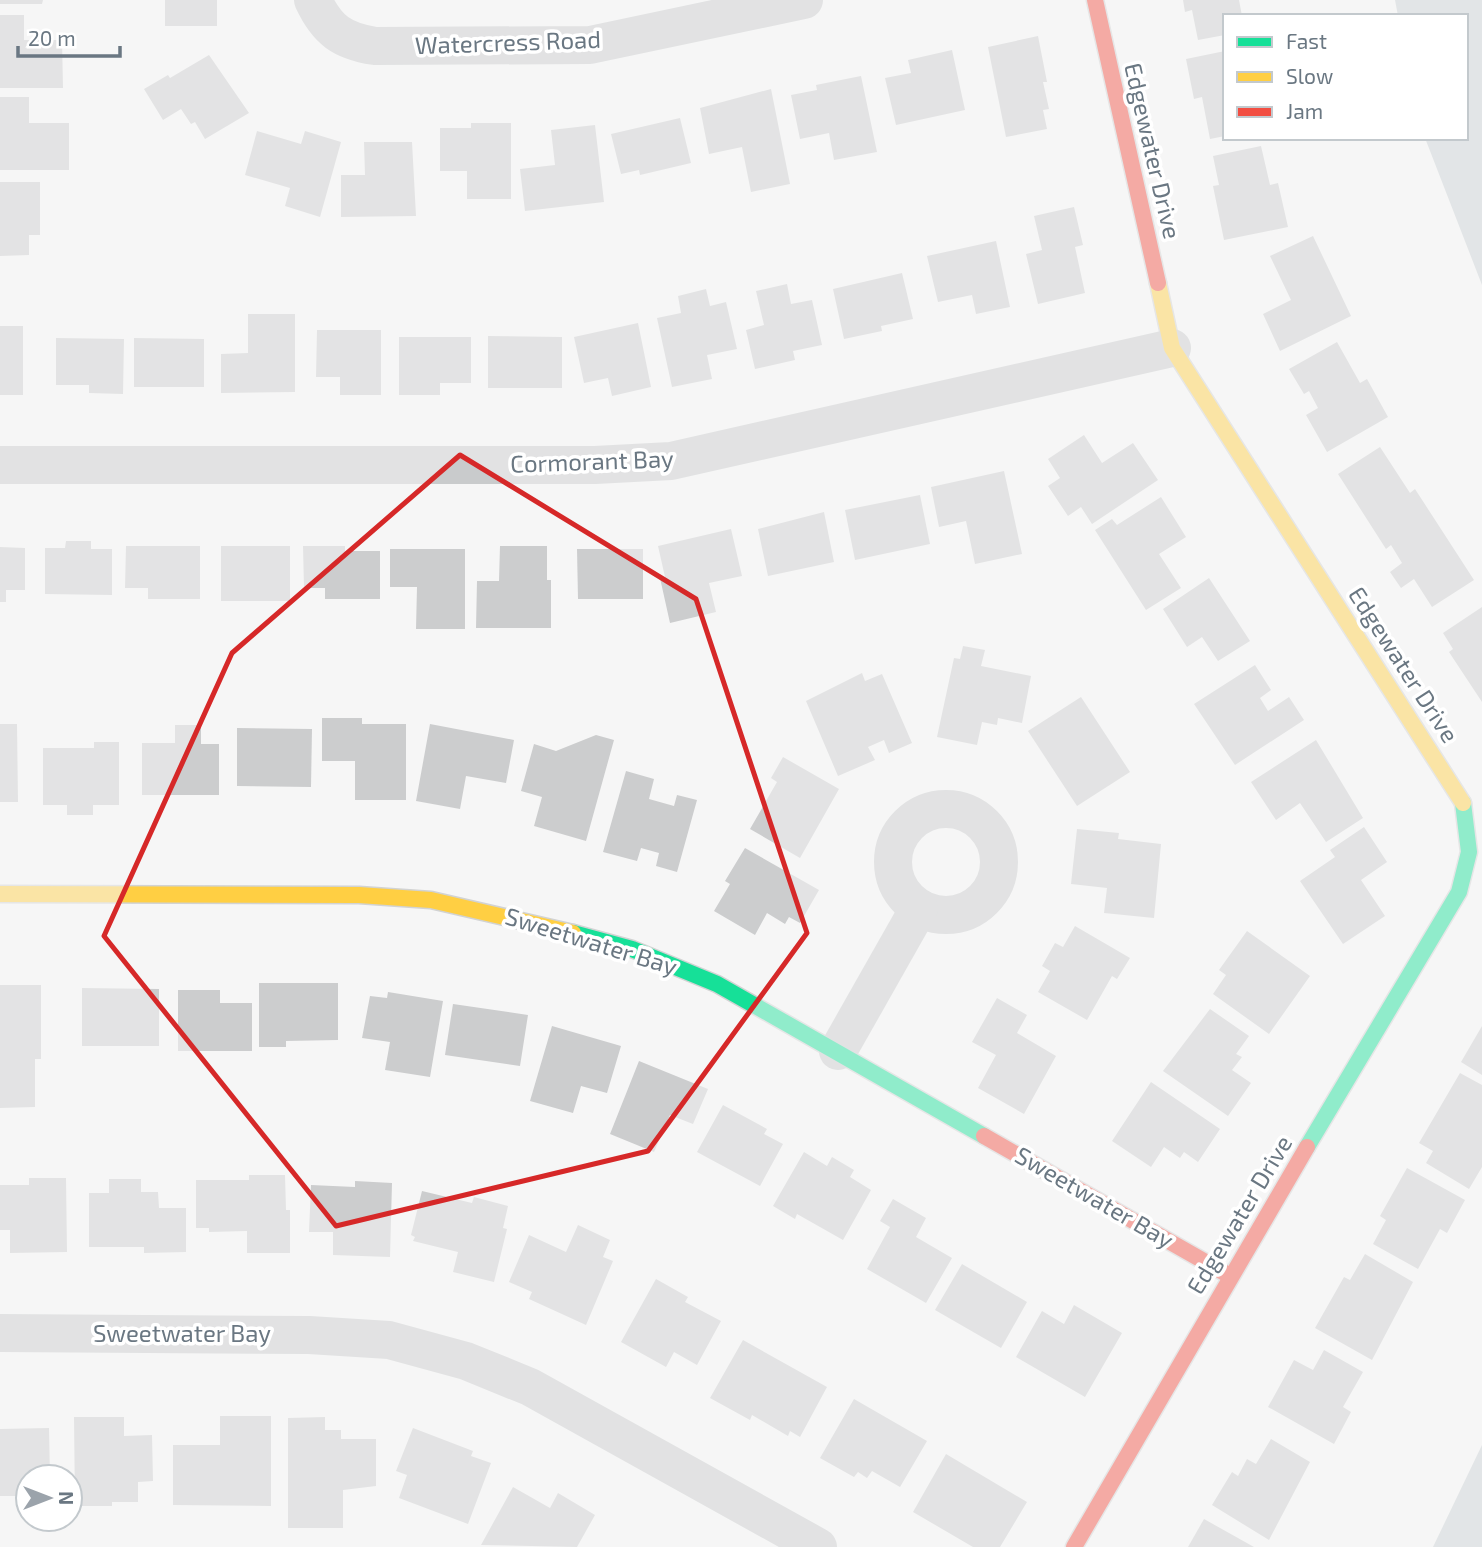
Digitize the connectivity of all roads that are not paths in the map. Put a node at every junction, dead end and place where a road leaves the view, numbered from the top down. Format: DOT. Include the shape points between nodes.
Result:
graph roads {
  1 [pos="313,0"];
  2 [pos="804,0"];
  3 [pos="1095,0"];
  4 [pos="1172,348"];
  5 [pos="0,465"];
  6 [pos="0,894"];
  7 [pos="919,908"];
  8 [pos="838,1051"];
  9 [pos="1230,1276"];
  10 [pos="0,1332"];
  11 [pos="818,1547"];
  12 [pos="1074,1547"];
  1 -- 2 [label="street, Watercress Road" via="328,29 348,42 375,47 590,45"];
  3 -- 4 [label="street, Edgewater Drive"];
  4 -- 5 [label="street, Cormorant Bay" via="671,461 595,465"];
  4 -- 9 [label="street, Edgewater Drive" via="1460,795 1469,820 1471,846 1466,878 1452,906"];
  6 -- 8 [label="street, Sweetwater Bay" via="359,895 431,900 528,919 632,949 717,984"];
  7 -- 8 [label="street"];
  8 -- 9 [label="street, Sweetwater Bay"];
  9 -- 12 [label="street, Edgewater Drive"];
  10 -- 11 [label="street, Sweetwater Bay" via="389,1340 466,1361 530,1387"];
}
